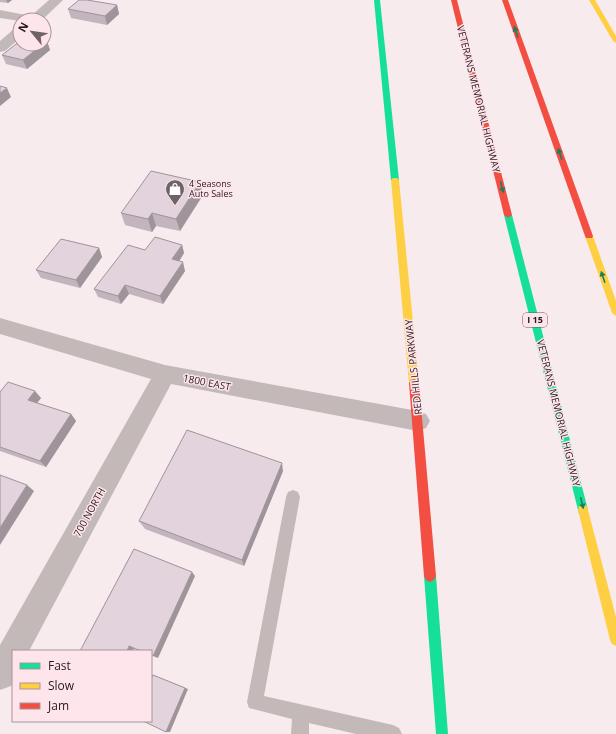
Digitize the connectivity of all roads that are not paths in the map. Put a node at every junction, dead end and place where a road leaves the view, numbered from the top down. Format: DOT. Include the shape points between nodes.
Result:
graph roads {
  1 [pos="58,0"];
  2 [pos="377,0"];
  3 [pos="454,0"];
  4 [pos="505,0"];
  5 [pos="592,0"];
  6 [pos="44,12"];
  7 [pos="0,14"];
  8 [pos="12,16"];
  9 [pos="12,38"];
  10 [pos="616,41"];
  11 [pos="0,48"];
  12 [pos="616,313"];
  13 [pos="0,326"];
  14 [pos="165,374"];
  15 [pos="418,421"];
  16 [pos="293,497"];
  17 [pos="616,640"];
  18 [pos="14,650"];
  19 [pos="12,653"];
  20 [pos="0,675"];
  21 [pos="301,713"];
  22 [pos="300,734"];
  23 [pos="393,734"];
  24 [pos="442,734"];
  1 -- 6 [label="street"];
  2 -- 15 [label="main road, RED HILLS PARKWAY"];
  3 -- 17 [label="main road, VETERANS MEMORIAL HIGHWAY / I 15, one-way"];
  12 -- 4 [label="main road, one-way"];
  5 -- 10 [label="main road"];
  7 -- 8 [label="street"];
  9 -- 11 [label="street"];
  13 -- 14 [label="street, 1800 EAST"];
  14 -- 15 [label="street, 1800 EAST"];
  14 -- 18 [label="street, 700 NORTH"];
  15 -- 24 [label="main road, RED HILLS PARKWAY"];
  16 -- 21 [label="lane" via="255,702"];
  19 -- 20 [label="street, 700 NORTH"];
  21 -- 22 [label="lane"];
  21 -- 23 [label="lane"];
}
